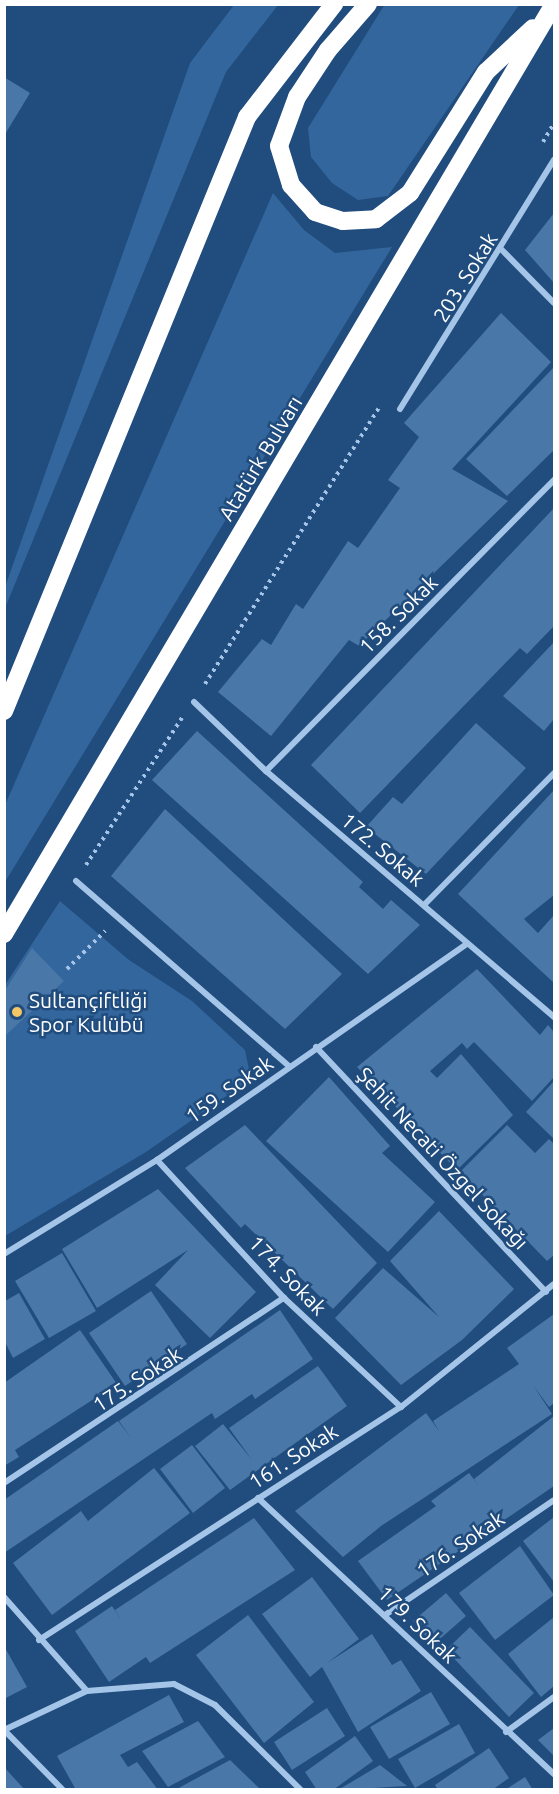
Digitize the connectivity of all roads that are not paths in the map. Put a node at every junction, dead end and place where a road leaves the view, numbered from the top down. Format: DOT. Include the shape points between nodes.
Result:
graph roads {
  1 [pos="334,4"];
  2 [pos="369,4"];
  3 [pos="551,10"];
  4 [pos="555,160"];
  5 [pos="502,250"];
  6 [pos="555,303"];
  7 [pos="400,409"];
  8 [pos="555,480"];
  9 [pos="194,702"];
  10 [pos="4,711"];
  11 [pos="266,771"];
  12 [pos="555,772"];
  13 [pos="76,881"];
  14 [pos="424,905"];
  15 [pos="4,934"];
  16 [pos="467,944"];
  17 [pos="555,1017"];
  18 [pos="316,1047"];
  19 [pos="290,1066"];
  20 [pos="157,1160"];
  21 [pos="4,1254"];
  22 [pos="555,1284"];
  23 [pos="546,1292"];
  24 [pos="284,1298"];
  25 [pos="400,1407"];
  26 [pos="4,1483"];
  27 [pos="258,1498"];
  28 [pos="555,1500"];
  29 [pos="4,1597"];
  30 [pos="385,1615"];
  31 [pos="39,1640"];
  32 [pos="87,1691"];
  33 [pos="555,1697"];
  34 [pos="4,1730"];
  35 [pos="506,1732"];
  36 [pos="555,1774"];
  37 [pos="63,1790"];
  38 [pos="301,1790"];
  1 -- 10 [label="highway" via="247,117"];
  2 -- 3 [label="highway" via="328,50 297,97 279,146 291,185 315,212 343,221 376,219 410,194 486,72"];
  3 -- 15 [label="highway, Atatürk Bulvarı"];
  4 -- 5 [label="street, 203. Sokak"];
  5 -- 6 [label="street"];
  5 -- 7 [label="street, 203. Sokak"];
  8 -- 11 [label="street, 158. Sokak"];
  9 -- 11 [label="street, 172. Sokak"];
  11 -- 14 [label="street, 172. Sokak"];
  12 -- 14 [label="street"];
  13 -- 19 [label="street"];
  14 -- 16 [label="street, 172. Sokak"];
  16 -- 17 [label="street, 172. Sokak"];
  16 -- 18 [label="street, 159. Sokak"];
  18 -- 19 [label="street, 159. Sokak"];
  18 -- 23 [label="street, Şehit Necati Özgel Sokağı"];
  19 -- 20 [label="street, 159. Sokak"];
  20 -- 21 [label="street, 159. Sokak"];
  20 -- 24 [label="street, 174. Sokak"];
  22 -- 23 [label="street, 161. Sokak"];
  23 -- 25 [label="street, 161. Sokak"];
  24 -- 25 [label="street, 174. Sokak"];
  24 -- 26 [label="street, 175. Sokak"];
  25 -- 27 [label="street, 161. Sokak"];
  27 -- 30 [label="street, 179. Sokak"];
  27 -- 31 [label="street, 161. Sokak"];
  28 -- 30 [label="street, 176. Sokak"];
  29 -- 31 [label="street"];
  30 -- 35 [label="street, 179. Sokak"];
  31 -- 32 [label="street"];
  32 -- 34 [label="street"];
  32 -- 38 [label="street" via="174,1684 215,1705"];
  33 -- 35 [label="street"];
  34 -- 37 [label="street"];
  35 -- 36 [label="street, 179. Sokak"];
}
